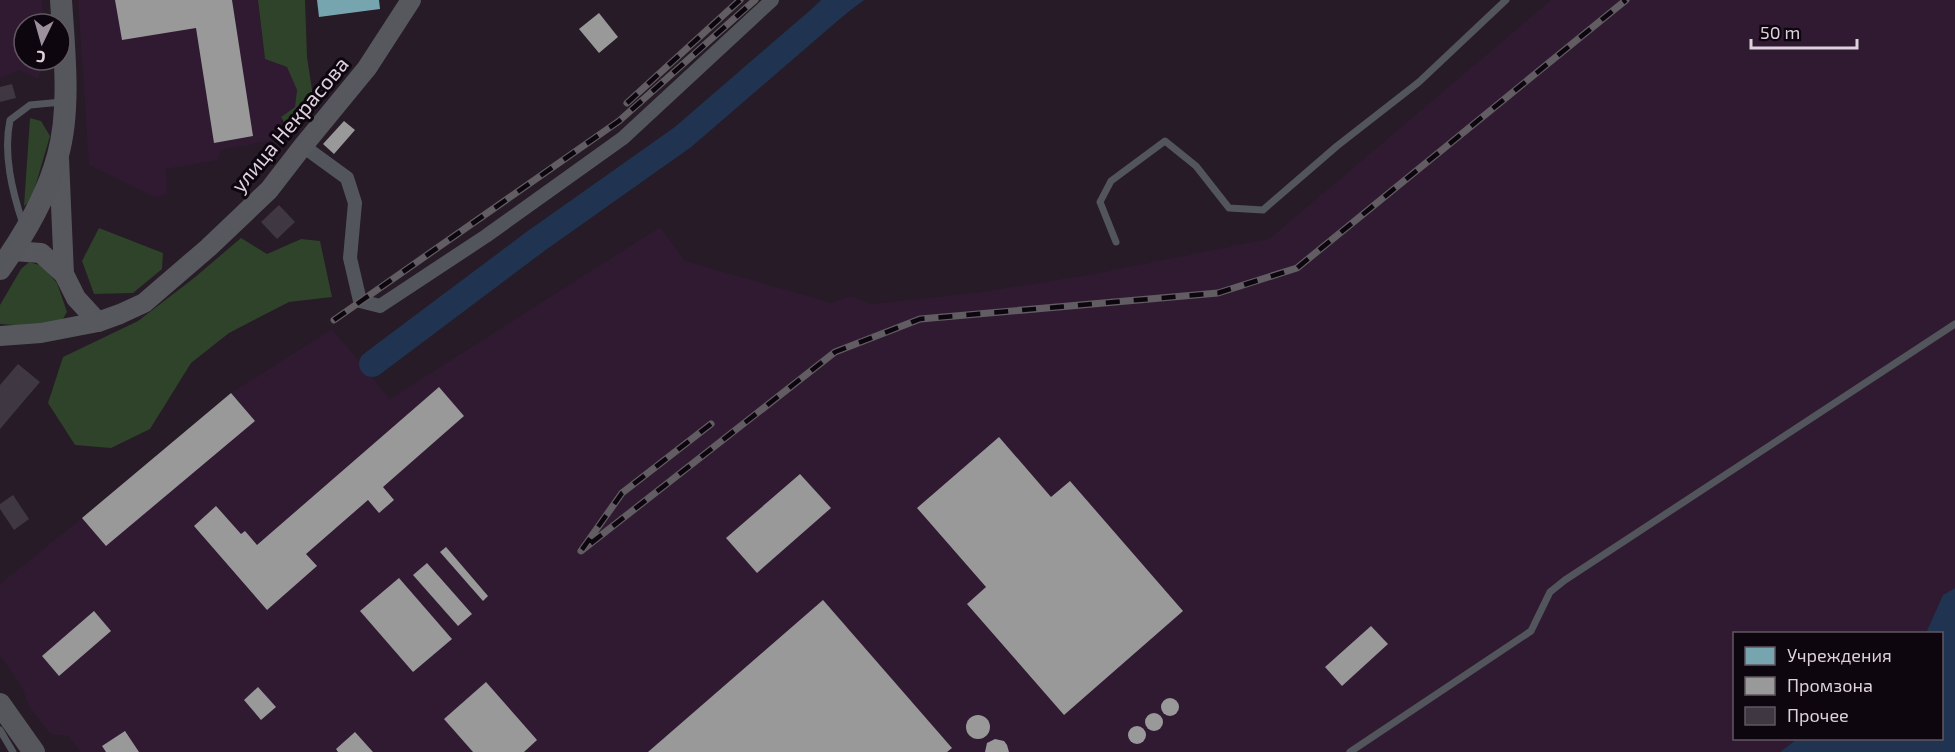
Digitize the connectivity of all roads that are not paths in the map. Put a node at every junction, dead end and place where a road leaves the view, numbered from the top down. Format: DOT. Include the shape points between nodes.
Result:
graph roads {
  1 [pos="61,0"];
  2 [pos="411,0"];
  3 [pos="772,0"];
  4 [pos="1506,0"];
  5 [pos="64,102"];
  6 [pos="303,146"];
  7 [pos="59,154"];
  8 [pos="26,231"];
  9 [pos="1116,242"];
  10 [pos="6,260"];
  11 [pos="64,274"];
  12 [pos="98,322"];
  13 [pos="1955,324"];
  14 [pos="0,336"];
  15 [pos="0,704"];
  16 [pos="0,730"];
  17 [pos="13,752"];
  18 [pos="34,752"];
  19 [pos="1350,752"];
  1 -- 5 [label="main road"];
  2 -- 6 [label="street, улица Некрасова" via="367,68"];
  3 -- 6 [label="street" via="623,138 380,306 360,301 350,258 355,203 347,178"];
  4 -- 9 [label="lane" via="1419,82 1263,210 1229,208 1196,166 1166,141 1111,181 1100,202"];
  5 -- 7 [label="main road"];
  5 -- 8 [label="lane" via="30,105 10,120 9,164 14,198"];
  6 -- 12 [label="street, улица Некрасова" via="269,190 200,255 144,303"];
  7 -- 8 [label="main road"];
  7 -- 11 [label="street"];
  8 -- 10 [label="main road"];
  10 -- 11 [label="street" via="42,253"];
  11 -- 12 [label="street" via="76,298"];
  12 -- 14 [label="street, улица Некрасова"];
  13 -- 19 [label="lane" via="1565,580 1550,592 1531,631"];
  15 -- 18 [label="main road"];
  16 -- 17 [label="lane"];
}
